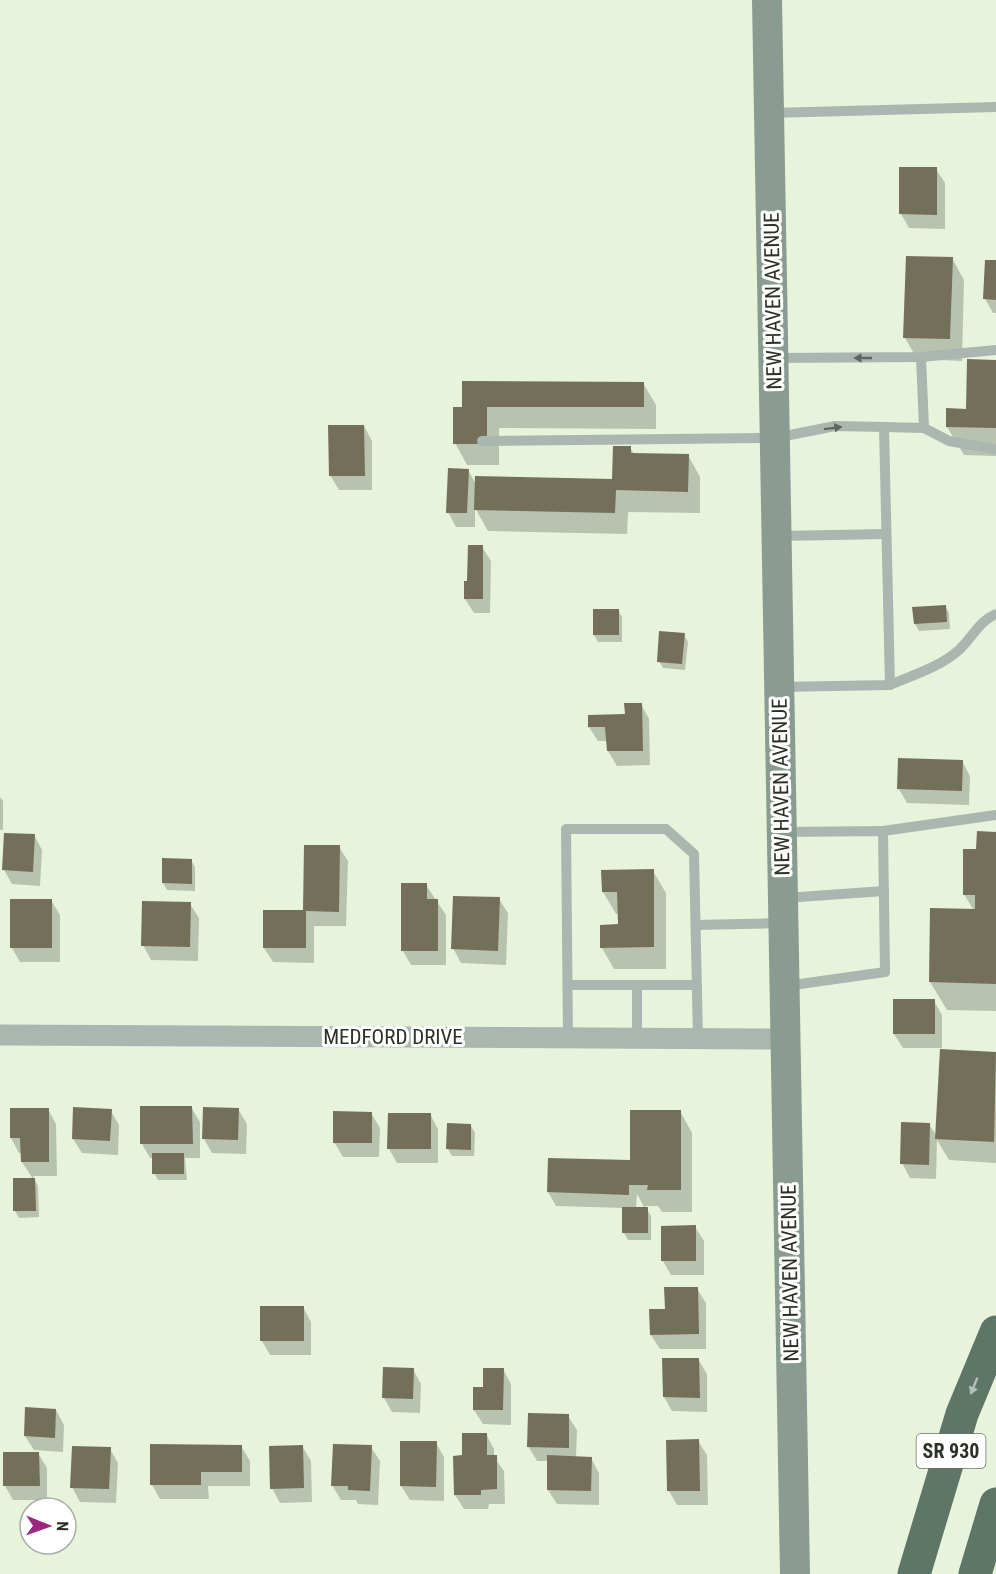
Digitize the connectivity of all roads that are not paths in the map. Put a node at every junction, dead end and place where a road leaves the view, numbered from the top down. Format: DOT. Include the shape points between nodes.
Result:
graph roads {
  1 [pos="767,0"];
  2 [pos="996,107"];
  3 [pos="770,113"];
  4 [pos="996,350"];
  5 [pos="921,357"];
  6 [pos="774,358"];
  7 [pos="884,427"];
  8 [pos="924,428"];
  9 [pos="775,438"];
  10 [pos="482,441"];
  11 [pos="996,449"];
  12 [pos="886,534"];
  13 [pos="777,536"];
  14 [pos="996,614"];
  15 [pos="890,684"];
  16 [pos="780,687"];
  17 [pos="996,816"];
  18 [pos="883,831"];
  19 [pos="782,832"];
  20 [pos="884,891"];
  21 [pos="783,911"];
  22 [pos="696,925"];
  23 [pos="568,985"];
  24 [pos="637,985"];
  25 [pos="697,985"];
  26 [pos="785,986"];
  27 [pos="0,1035"];
  28 [pos="568,1038"];
  29 [pos="637,1038"];
  30 [pos="698,1038"];
  31 [pos="786,1039"];
  32 [pos="996,1332"];
  33 [pos="996,1504"];
  34 [pos="795,1574"];
  35 [pos="914,1574"];
  36 [pos="975,1574"];
  1 -- 3 [label="street, NEW HAVEN AVENUE"];
  2 -- 3 [label="lane"];
  3 -- 6 [label="street, NEW HAVEN AVENUE"];
  4 -- 5 [label="lane"];
  5 -- 6 [label="lane, one-way"];
  5 -- 8 [label="lane"];
  6 -- 9 [label="street, NEW HAVEN AVENUE"];
  7 -- 8 [label="lane"];
  9 -- 7 [label="lane, one-way" via="835,426"];
  7 -- 12 [label="lane"];
  8 -- 11 [label="lane" via="949,441"];
  9 -- 10 [label="lane"];
  9 -- 13 [label="street, NEW HAVEN AVENUE"];
  12 -- 13 [label="lane"];
  12 -- 15 [label="lane"];
  13 -- 16 [label="street, NEW HAVEN AVENUE"];
  14 -- 15 [label="lane" via="986,618 951,656"];
  15 -- 16 [label="lane"];
  16 -- 19 [label="street, NEW HAVEN AVENUE"];
  17 -- 18 [label="lane"];
  18 -- 19 [label="lane"];
  18 -- 20 [label="lane"];
  19 -- 21 [label="street, NEW HAVEN AVENUE"];
  20 -- 21 [label="lane"];
  20 -- 26 [label="lane" via="885,972"];
  21 -- 22 [label="lane"];
  21 -- 26 [label="street, NEW HAVEN AVENUE"];
  22 -- 23 [label="lane" via="694,854 666,829 566,829"];
  22 -- 25 [label="lane"];
  23 -- 24 [label="lane"];
  23 -- 28 [label="lane"];
  24 -- 25 [label="lane"];
  24 -- 29 [label="lane"];
  25 -- 30 [label="lane"];
  26 -- 31 [label="street, NEW HAVEN AVENUE"];
  27 -- 28 [label="street, MEDFORD DRIVE"];
  28 -- 29 [label="street, MEDFORD DRIVE"];
  29 -- 30 [label="street, MEDFORD DRIVE"];
  30 -- 31 [label="street, MEDFORD DRIVE"];
  31 -- 34 [label="street, NEW HAVEN AVENUE"];
  32 -- 35 [label="highway, SR 930, one-way" via="962,1414"];
  33 -- 36 [label="highway"];
}
